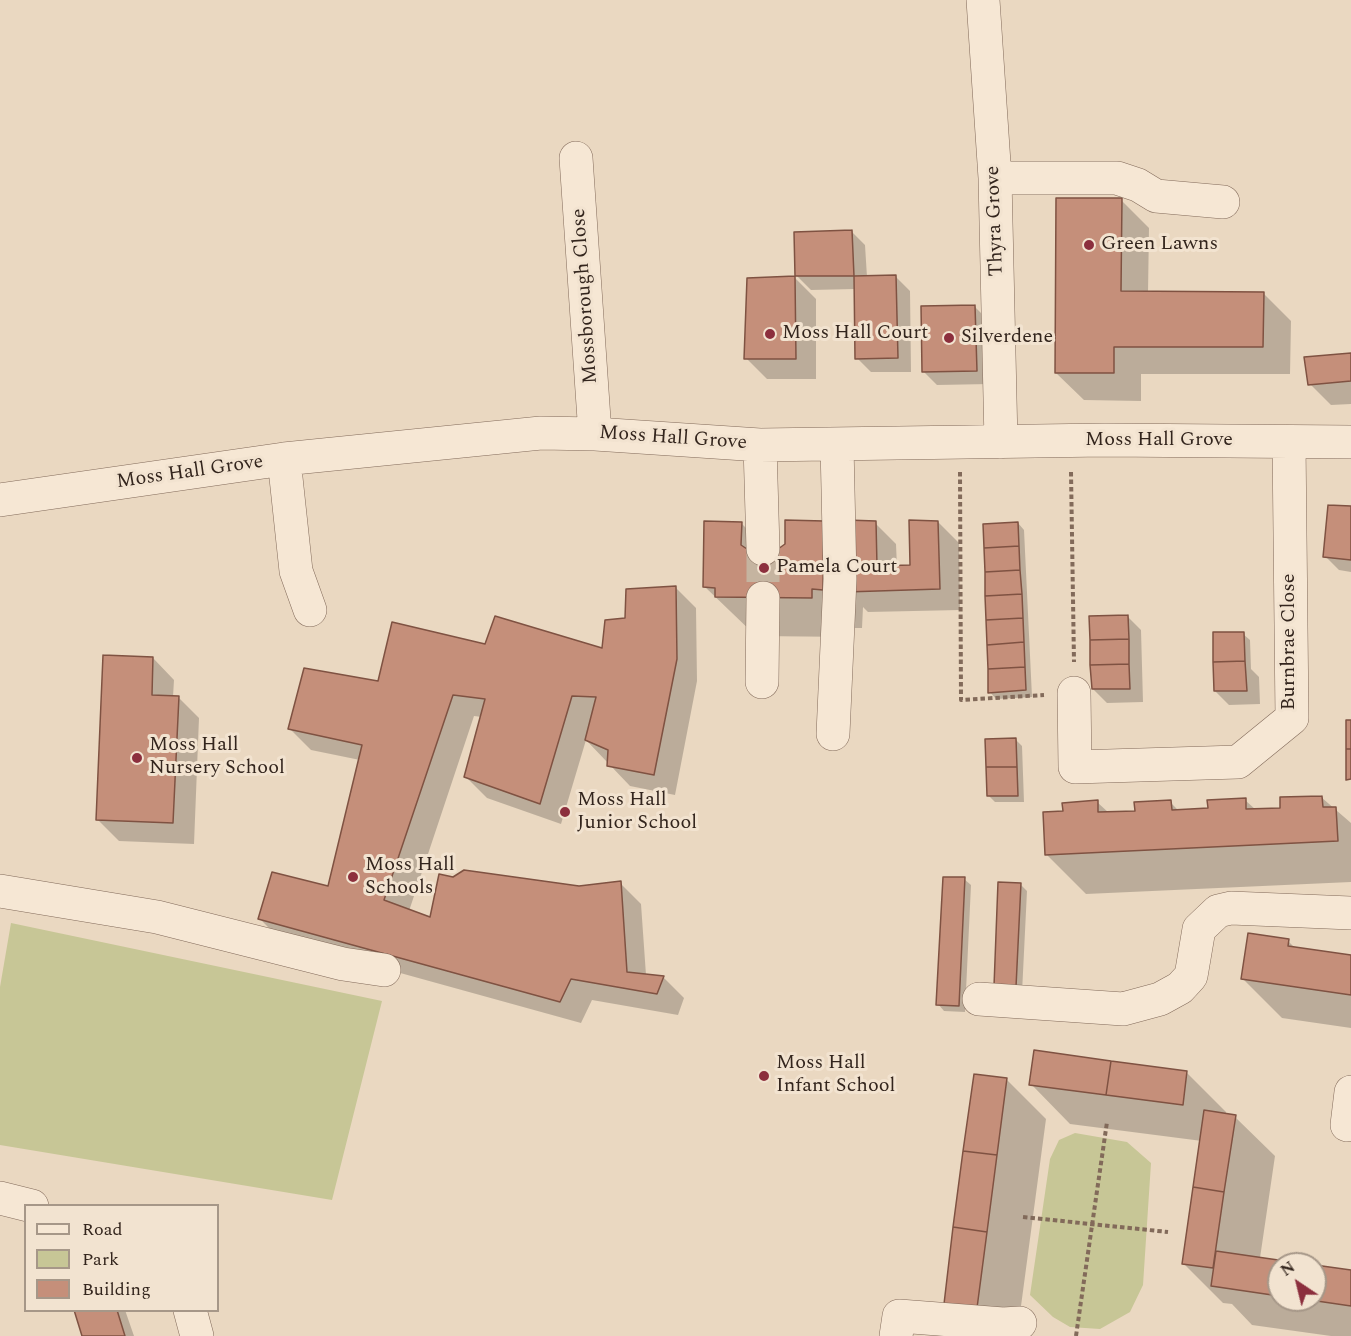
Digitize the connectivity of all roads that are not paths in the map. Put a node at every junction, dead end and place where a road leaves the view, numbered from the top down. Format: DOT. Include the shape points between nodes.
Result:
graph roads {
  1 [pos="984,0"];
  2 [pos="576,158"];
  3 [pos="995,178"];
  4 [pos="1223,202"];
  5 [pos="595,434"];
  6 [pos="1001,442"];
  7 [pos="1289,442"];
  8 [pos="1351,442"];
  9 [pos="760,445"];
  10 [pos="837,445"];
  11 [pos="284,459"];
  12 [pos="0,500"];
  13 [pos="763,549"];
  14 [pos="763,598"];
  15 [pos="310,610"];
  16 [pos="762,682"];
  17 [pos="1074,693"];
  18 [pos="833,734"];
  19 [pos="0,891"];
  20 [pos="1351,913"];
  21 [pos="384,970"];
  22 [pos="979,999"];
  23 [pos="1351,1092"];
  24 [pos="1347,1125"];
  25 [pos="0,1198"];
  26 [pos="24,1204"];
  27 [pos="190,1312"];
  28 [pos="1020,1323"];
  29 [pos="197,1336"];
  30 [pos="896,1336"];
  1 -- 3 [label="street, Thyra Grove"];
  2 -- 5 [label="street, Mossborough Close"];
  3 -- 4 [label="street" via="1117,178 1156,196"];
  3 -- 6 [label="street, Thyra Grove"];
  5 -- 9 [label="street, Moss Hall Grove"];
  5 -- 11 [label="street, Moss Hall Grove" via="541,433"];
  6 -- 7 [label="street, Moss Hall Grove"];
  6 -- 10 [label="street, Moss Hall Grove"];
  7 -- 8 [label="street, Moss Hall Grove"];
  7 -- 17 [label="street, Burnbrae Close" via="1292,717 1238,762 1076,767"];
  9 -- 10 [label="street, Moss Hall Grove"];
  9 -- 13 [label="street"];
  10 -- 18 [label="street" via="840,579"];
  11 -- 12 [label="street, Moss Hall Grove"];
  11 -- 15 [label="street" via="296,571"];
  14 -- 16 [label="street"];
  19 -- 21 [label="street" via="157,917 343,964"];
  20 -- 22 [label="street" via="1230,908 1218,911 1199,929 1191,976 1180,988 1160,999 1124,1009"];
  23 -- 24 [label="street"];
  25 -- 26 [label="street"];
  27 -- 29 [label="street"];
  28 -- 30 [label="street" via="899,1316"];
}
